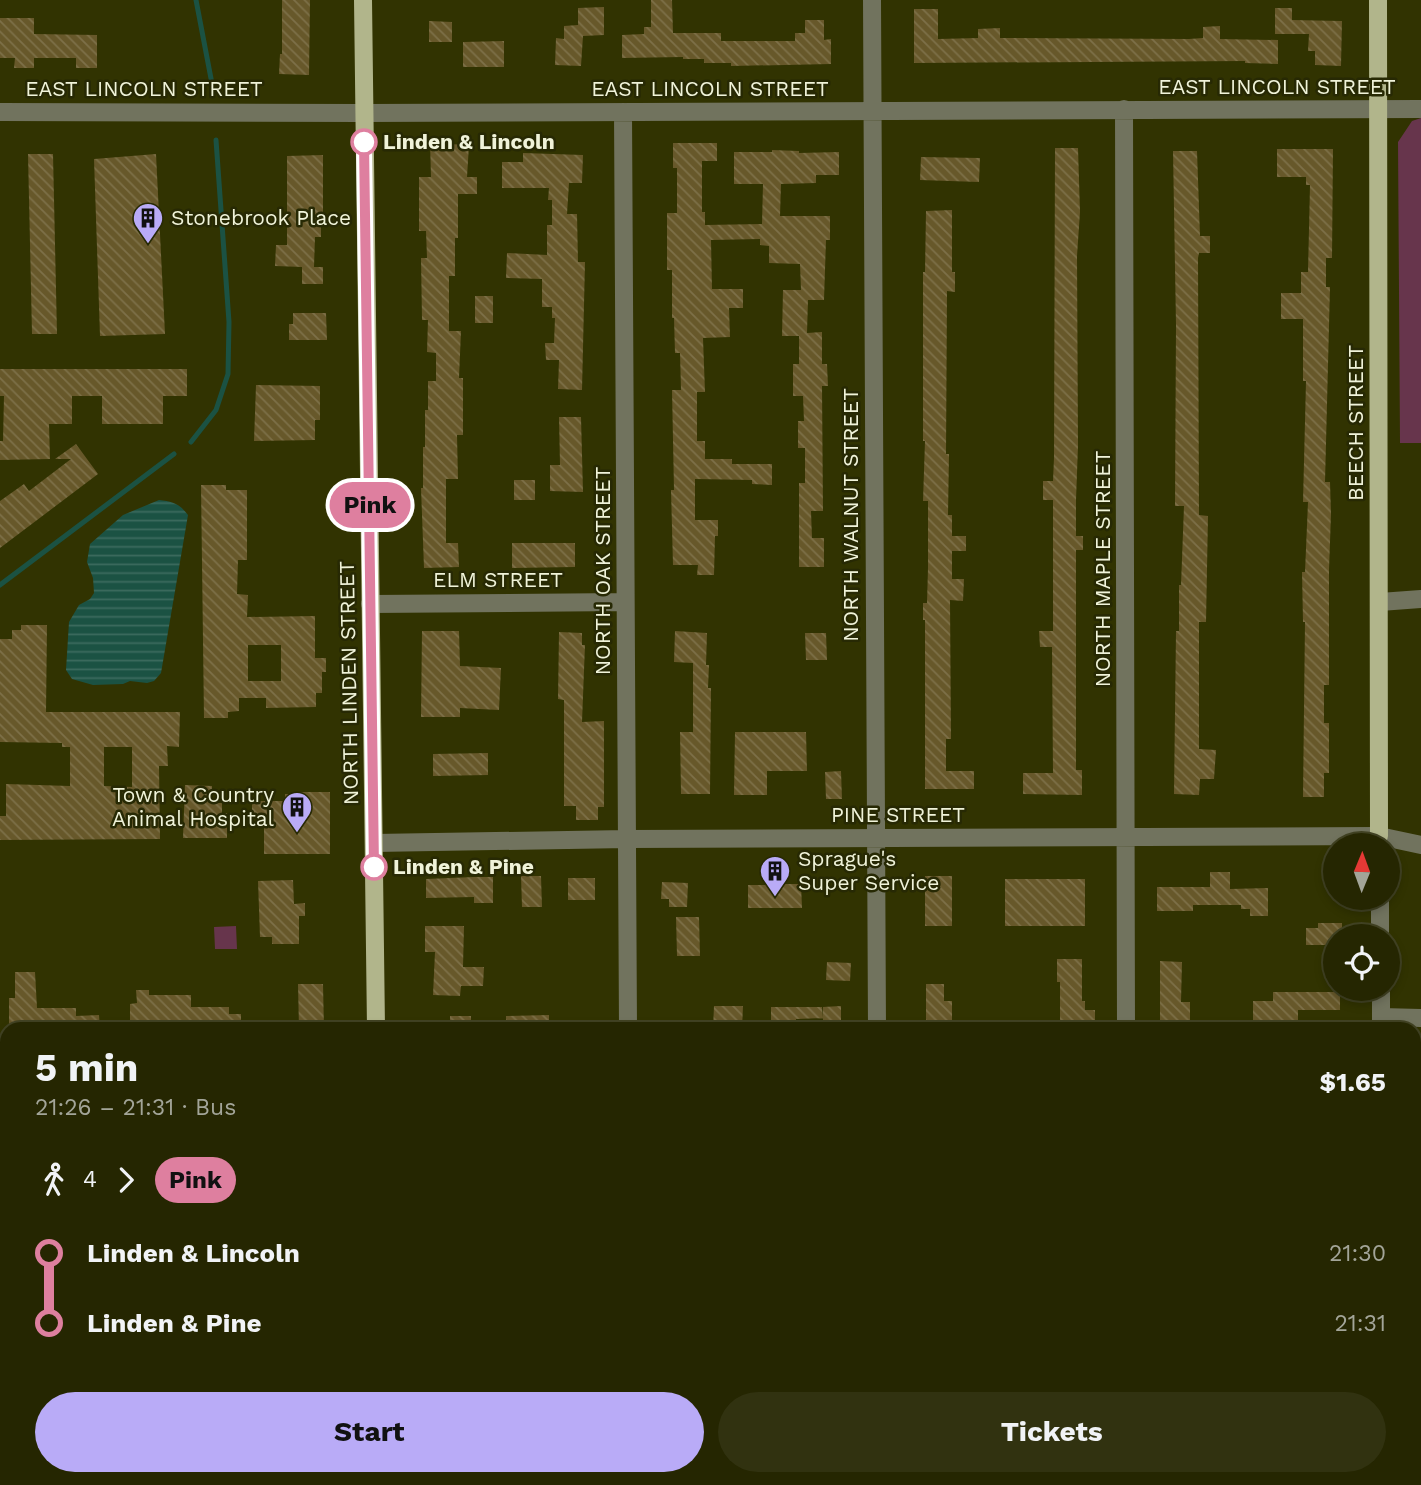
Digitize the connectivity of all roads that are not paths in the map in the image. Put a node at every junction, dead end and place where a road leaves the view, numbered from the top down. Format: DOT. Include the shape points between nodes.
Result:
graph roads {
  1 [pos="363,0"];
  2 [pos="872,0"];
  3 [pos="1378,0"];
  4 [pos="1124,109"];
  5 [pos="1378,109"];
  6 [pos="1421,109"];
  7 [pos="0,111"];
  8 [pos="872,111"];
  9 [pos="623,112"];
  10 [pos="363,113"];
  11 [pos="1421,599"];
  12 [pos="625,602"];
  13 [pos="1380,602"];
  14 [pos="370,604"];
  15 [pos="1379,833"];
  16 [pos="1125,836"];
  17 [pos="875,838"];
  18 [pos="627,839"];
  19 [pos="1323,839"];
  20 [pos="1400,842"];
  21 [pos="374,843"];
  22 [pos="1421,845"];
  23 [pos="1381,1001"];
  24 [pos="1421,1018"];
  25 [pos="376,1022"];
  26 [pos="628,1022"];
  27 [pos="877,1022"];
  28 [pos="1126,1022"];
  29 [pos="1381,1022"];
  30 [pos="1389,1022"];
  1 -- 10 [label="main road, NORTH LINDEN STREET"];
  2 -- 8 [label="street, NORTH WALNUT STREET"];
  3 -- 5 [label="main road, BEECH STREET"];
  4 -- 5 [label="street, EAST LINCOLN STREET"];
  4 -- 8 [label="street, EAST LINCOLN STREET"];
  4 -- 16 [label="street, NORTH MAPLE STREET"];
  5 -- 6 [label="street, EAST LINCOLN STREET"];
  5 -- 13 [label="main road, BEECH STREET"];
  7 -- 10 [label="street, EAST LINCOLN STREET"];
  8 -- 9 [label="street, EAST LINCOLN STREET"];
  8 -- 17 [label="street, NORTH WALNUT STREET"];
  9 -- 10 [label="street, EAST LINCOLN STREET"];
  9 -- 12 [label="street, NORTH OAK STREET"];
  10 -- 14 [label="main road, NORTH LINDEN STREET"];
  11 -- 13 [label="street"];
  12 -- 14 [label="street, ELM STREET"];
  12 -- 18 [label="street, NORTH OAK STREET"];
  13 -- 15 [label="main road, BEECH STREET"];
  14 -- 21 [label="main road, NORTH LINDEN STREET"];
  16 -- 17 [label="street, PINE STREET"];
  16 -- 19 [label="street, PINE STREET"];
  16 -- 28 [label="street, NORTH MAPLE STREET"];
  17 -- 18 [label="street, PINE STREET"];
  17 -- 27 [label="street, NORTH WALNUT STREET"];
  18 -- 21 [label="street, PINE STREET"];
  18 -- 26 [label="street, NORTH OAK STREET"];
  20 -- 22 [label="street, PINE STREET"];
  21 -- 25 [label="main road, NORTH LINDEN STREET"];
  23 -- 29 [label="street"];
  24 -- 30 [label="street"];
}
